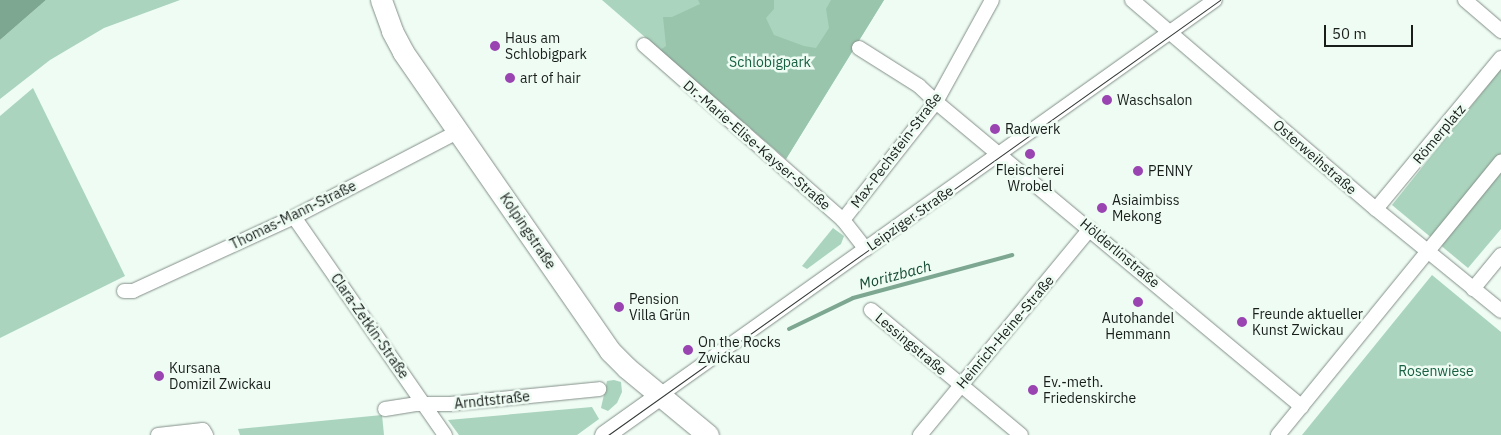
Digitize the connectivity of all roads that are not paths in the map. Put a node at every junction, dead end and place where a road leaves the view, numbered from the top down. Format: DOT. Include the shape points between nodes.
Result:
graph roads {
  1 [pos="381,0"];
  2 [pos="992,0"];
  3 [pos="1132,0"];
  4 [pos="1215,0"];
  5 [pos="1465,0"];
  6 [pos="1501,31"];
  7 [pos="1170,32"];
  8 [pos="644,45"];
  9 [pos="859,48"];
  10 [pos="1501,58"];
  11 [pos="936,102"];
  12 [pos="459,131"];
  13 [pos="999,154"];
  14 [pos="1501,162"];
  15 [pos="1376,209"];
  16 [pos="294,216"];
  17 [pos="843,220"];
  18 [pos="1090,229"];
  19 [pos="866,249"];
  20 [pos="1427,252"];
  21 [pos="1501,255"];
  22 [pos="1474,289"];
  23 [pos="124,291"];
  24 [pos="871,310"];
  25 [pos="1501,311"];
  26 [pos="961,386"];
  27 [pos="599,389"];
  28 [pos="660,395"];
  29 [pos="423,404"];
  30 [pos="1302,406"];
  31 [pos="385,409"];
  32 [pos="205,433"];
  33 [pos="158,435"];
  34 [pos="445,435"];
  35 [pos="604,435"];
  36 [pos="708,435"];
  37 [pos="920,435"];
  38 [pos="1022,435"];
  39 [pos="1278,435"];
  1 -- 12 [label="main road, Kolpingstraße" via="403,52"];
  2 -- 11 [label="street, Max-Pechstein-Straße"];
  3 -- 7 [label="street, Osterweihstraße"];
  4 -- 7 [label="street, Leipziger Straße"];
  5 -- 6 [label="street"];
  7 -- 13 [label="street, Leipziger Straße"];
  7 -- 15 [label="street, Osterweihstraße"];
  8 -- 17 [label="street, Dr.-Marie-Elise-Kayser-Straße"];
  9 -- 11 [label="street, Hölderlinstraße" via="919,86"];
  10 -- 15 [label="street, Römerplatz"];
  11 -- 13 [label="street, Hölderlinstraße"];
  11 -- 17 [label="street, Max-Pechstein-Straße"];
  12 -- 16 [label="street, Thomas-Mann-Straße"];
  12 -- 28 [label="main road, Kolpingstraße" via="610,351"];
  13 -- 18 [label="street, Hölderlinstraße"];
  13 -- 19 [label="street, Leipziger Straße"];
  14 -- 20 [label="street"];
  15 -- 20 [label="street, Osterweihstraße"];
  16 -- 23 [label="street, Thomas-Mann-Straße" via="133,291"];
  16 -- 29 [label="street, Clara-Zetkin-Straße"];
  17 -- 19 [label="street, Dr.-Marie-Elise-Kayser-Straße"];
  18 -- 26 [label="street, Heinrich-Heine-Straße"];
  18 -- 30 [label="street, Hölderlinstraße"];
  19 -- 28 [label="street, Leipziger Straße"];
  20 -- 22 [label="street, Osterweihstraße"];
  20 -- 30 [label="street"];
  21 -- 22 [label="street"];
  22 -- 25 [label="street, Osterweihstraße"];
  24 -- 26 [label="street, Lessingstraße"];
  26 -- 37 [label="street, Heinrich-Heine-Straße"];
  26 -- 38 [label="street, Lessingstraße"];
  27 -- 29 [label="street, Arndtstraße"];
  28 -- 35 [label="street, Leipziger Straße"];
  28 -- 36 [label="main road, Kolpingstraße"];
  29 -- 31 [label="street, Arndtstraße"];
  29 -- 34 [label="street, Clara-Zetkin-Straße"];
  30 -- 39 [label="street"];
  32 -- 33 [label="street"];
}
